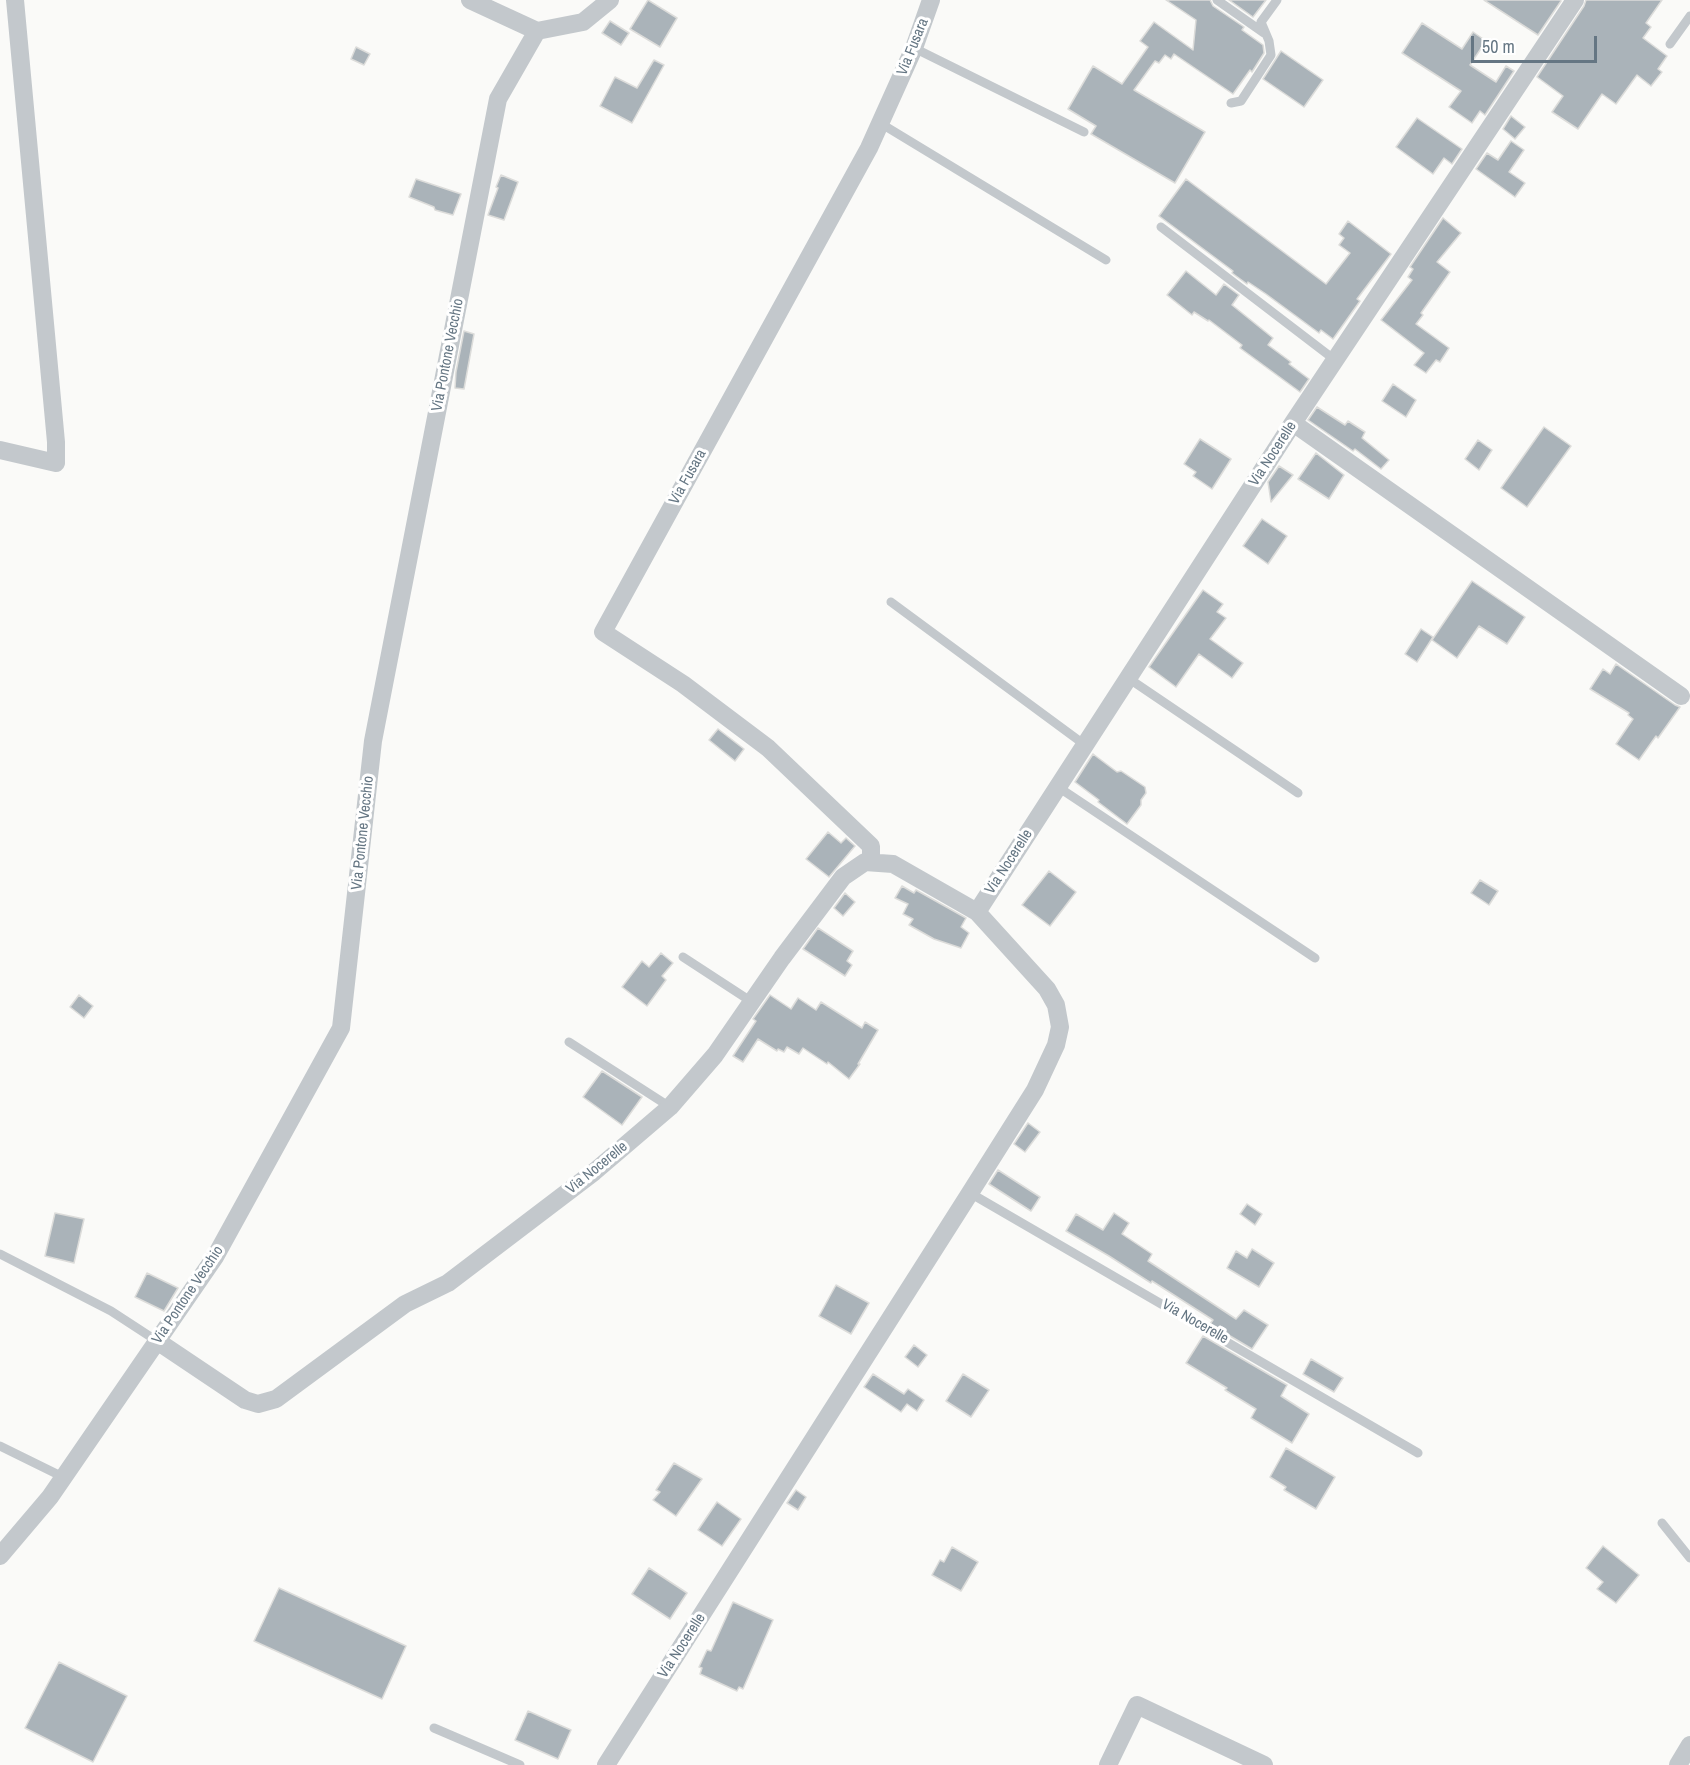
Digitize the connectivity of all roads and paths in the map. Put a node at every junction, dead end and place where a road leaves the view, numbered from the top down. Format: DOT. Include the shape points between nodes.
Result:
graph roads {
  1 [pos="15,0"];
  2 [pos="610,0"];
  3 [pos="932,0"];
  4 [pos="1217,0"];
  5 [pos="1277,0"];
  6 [pos="1575,0"];
  7 [pos="475,1"];
  8 [pos="1690,16"];
  9 [pos="537,31"];
  10 [pos="1266,35"];
  11 [pos="1670,44"];
  12 [pos="914,48"];
  13 [pos="1231,103"];
  14 [pos="880,123"];
  15 [pos="1084,132"];
  16 [pos="1161,227"];
  17 [pos="1106,260"];
  18 [pos="1335,360"];
  19 [pos="1293,423"];
  20 [pos="0,450"];
  21 [pos="891,602"];
  22 [pos="1128,678"];
  23 [pos="1681,696"];
  24 [pos="1085,745"];
  25 [pos="1058,787"];
  26 [pos="1298,793"];
  27 [pos="871,862"];
  28 [pos="977,912"];
  29 [pos="683,957"];
  30 [pos="1315,958"];
  31 [pos="752,1002"];
  32 [pos="569,1042"];
  33 [pos="670,1107"];
  34 [pos="970,1192"];
  35 [pos="0,1254"];
  36 [pos="157,1341"];
  37 [pos="0,1446"];
  38 [pos="1418,1452"];
  39 [pos="63,1477"];
  40 [pos="1662,1524"];
  41 [pos="0,1556"];
  42 [pos="1690,1558"];
  43 [pos="434,1728"];
  44 [pos="1690,1745"];
  45 [pos="520,1765"];
  46 [pos="606,1765"];
  47 [pos="1108,1765"];
  48 [pos="1264,1765"];
  49 [pos="1678,1765"];
  1 -- 20 [label="street" via="56,463"];
  2 -- 9 [label="street" via="583,22"];
  3 -- 12 [label="street, Via Fusara"];
  4 -- 10 [label="lane"];
  5 -- 10 [label="lane" via="1261,22"];
  6 -- 18 [label="street, Via Nocerelle"];
  7 -- 9 [label="street"];
  8 -- 11 [label="lane"];
  9 -- 36 [label="street, Via Pontone Vecchio" via="498,99 493,122 373,741 341,1028 214,1257"];
  10 -- 13 [label="lane" via="1271,55 1241,101"];
  12 -- 14 [label="street, Via Fusara"];
  12 -- 15 [label="lane"];
  14 -- 17 [label="lane"];
  14 -- 27 [label="street, Via Fusara" via="603,632 683,684 768,748 871,846"];
  16 -- 18 [label="lane"];
  18 -- 19 [label="street, Via Nocerelle"];
  19 -- 22 [label="street, Via Nocerelle"];
  19 -- 23 [label="street"];
  21 -- 24 [label="lane"];
  22 -- 24 [label="street, Via Nocerelle"];
  22 -- 26 [label="lane"];
  24 -- 25 [label="street, Via Nocerelle"];
  25 -- 28 [label="street, Via Nocerelle"];
  25 -- 30 [label="lane"];
  27 -- 28 [label="street, Via Nocerelle" via="893,864"];
  27 -- 31 [label="street, Via Nocerelle" via="843,877"];
  28 -- 34 [label="street, Via Nocerelle" via="1047,989 1056,1005 1060,1027 1035,1090"];
  29 -- 31 [label="lane"];
  31 -- 33 [label="street, Via Nocerelle" via="715,1055"];
  32 -- 33 [label="lane"];
  33 -- 36 [label="street, Via Nocerelle" via="594,1172 448,1283 405,1304 276,1399 258,1404 245,1400"];
  34 -- 38 [label="lane, Via Nocerelle"];
  34 -- 46 [label="street, Via Nocerelle"];
  35 -- 36 [label="lane" via="111,1311"];
  36 -- 39 [label="street, Via Pontone Vecchio"];
  37 -- 39 [label="lane"];
  39 -- 41 [label="street, Via Pontone Vecchio"];
  40 -- 42 [label="lane"];
  43 -- 45 [label="lane"];
  44 -- 49 [label="street"];
  47 -- 48 [label="street" via="1137,1705"];
}
